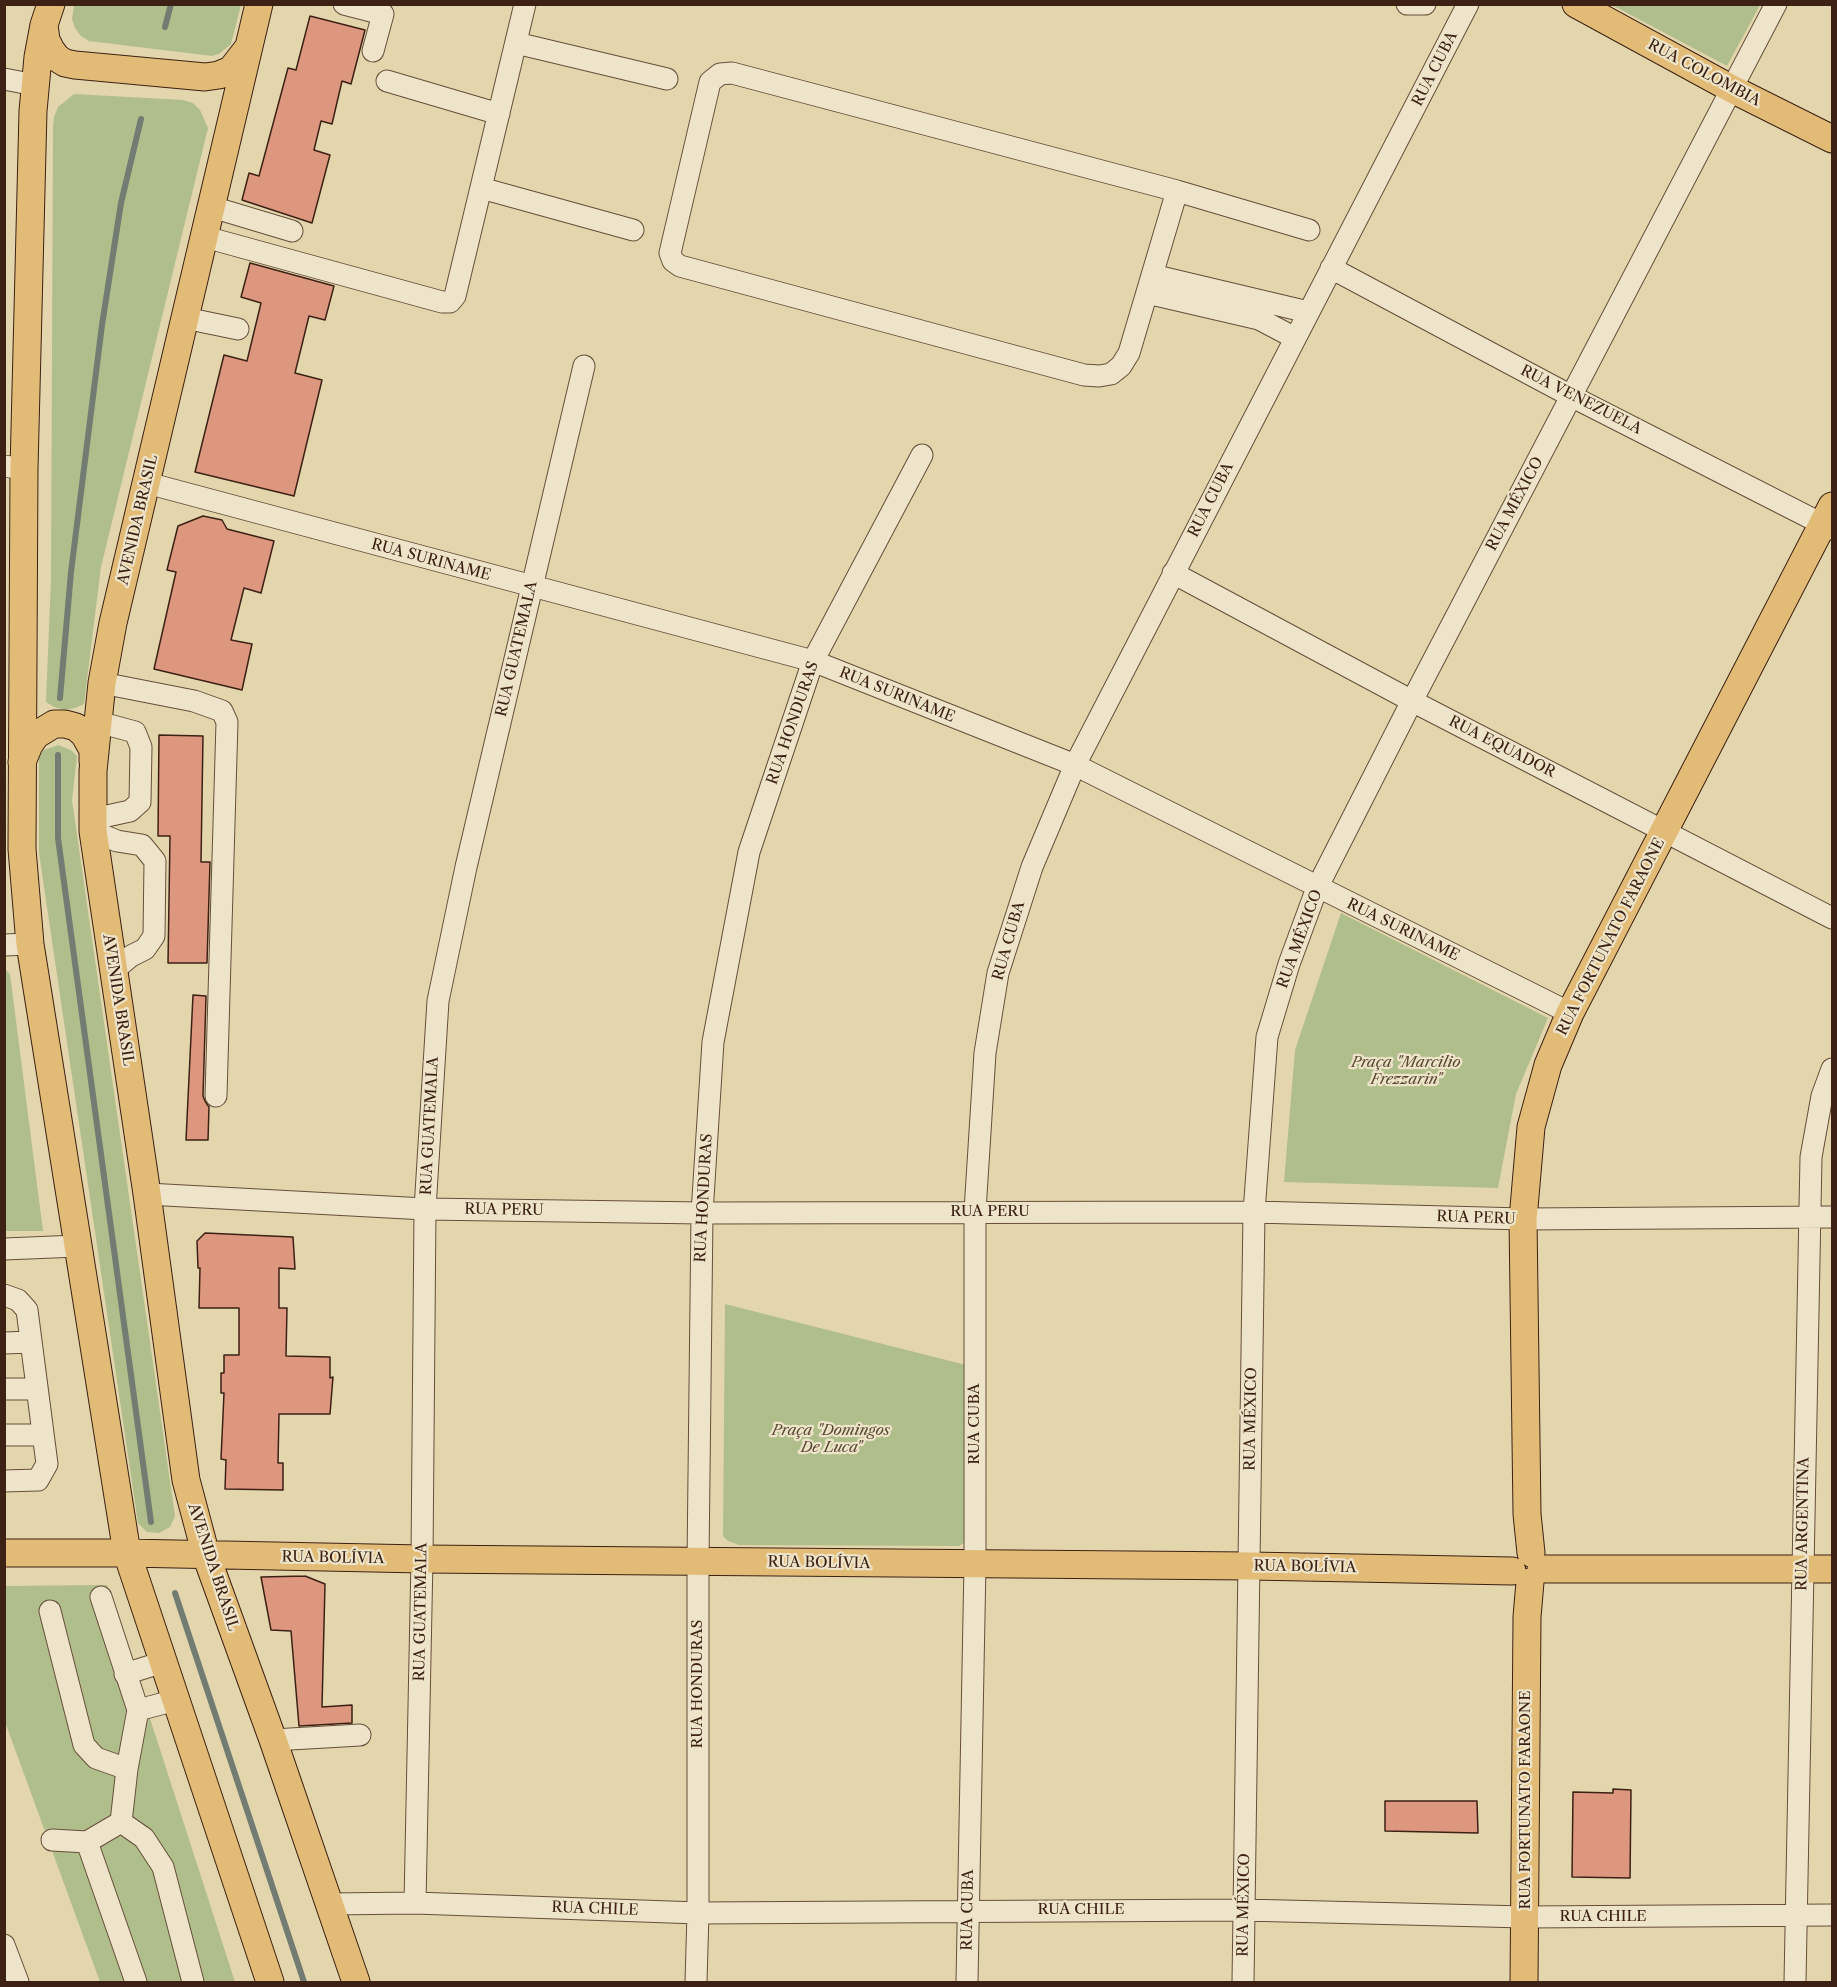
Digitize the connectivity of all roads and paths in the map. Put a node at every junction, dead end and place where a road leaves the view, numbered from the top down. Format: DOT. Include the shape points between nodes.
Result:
graph roads {
  1 [pos="259,4"];
  2 [pos="344,4"];
  3 [pos="525,4"];
  4 [pos="1407,4"];
  5 [pos="1425,4"];
  6 [pos="1468,4"];
  7 [pos="1576,4"];
  8 [pos="1776,4"];
  9 [pos="48,15"];
  10 [pos="516,43"];
  11 [pos="251,44"];
  12 [pos="373,51"];
  13 [pos="4,79"];
  14 [pos="668,79"];
  15 [pos="387,81"];
  16 [pos="1732,89"];
  17 [pos="34,98"];
  18 [pos="499,114"];
  19 [pos="231,124"];
  20 [pos="1833,140"];
  21 [pos="481,188"];
  22 [pos="1177,191"];
  23 [pos="212,207"];
  24 [pos="633,230"];
  25 [pos="1310,230"];
  26 [pos="292,231"];
  27 [pos="205,237"];
  28 [pos="1332,268"];
  29 [pos="1150,284"];
  30 [pos="1308,312"];
  31 [pos="185,318"];
  32 [pos="238,329"];
  33 [pos="1295,338"];
  34 [pos="584,366"];
  35 [pos="1571,396"];
  36 [pos="922,455"];
  37 [pos="14,468"];
  38 [pos="147,483"];
  39 [pos="1829,520"];
  40 [pos="1173,573"];
  41 [pos="531,587"];
  42 [pos="813,661"];
  43 [pos="102,683"];
  44 [pos="1412,701"];
  45 [pos="98,722"];
  46 [pos="22,765"];
  47 [pos="1075,765"];
  48 [pos="93,771"];
  49 [pos="93,825"];
  50 [pos="1664,831"];
  51 [pos="1317,888"];
  52 [pos="1833,918"];
  53 [pos="17,944"];
  54 [pos="113,971"];
  55 [pos="1569,1013"];
  56 [pos="1833,1069"];
  57 [pos="216,1096"];
  58 [pos="147,1194"];
  59 [pos="425,1209"];
  60 [pos="975,1211"];
  61 [pos="1254,1212"];
  62 [pos="702,1213"];
  63 [pos="1809,1216"];
  64 [pos="1833,1217"];
  65 [pos="1523,1219"];
  66 [pos="78,1246"];
  67 [pos="4,1249"];
  68 [pos="4,1295"];
  69 [pos="31,1342"];
  70 [pos="4,1343"];
  71 [pos="4,1389"];
  72 [pos="37,1389"];
  73 [pos="4,1435"];
  74 [pos="43,1435"];
  75 [pos="4,1481"];
  76 [pos="4,1553"];
  77 [pos="127,1553"];
  78 [pos="206,1555"];
  79 [pos="422,1559"];
  80 [pos="698,1562"];
  81 [pos="975,1564"];
  82 [pos="1250,1566"];
  83 [pos="1527,1568"];
  84 [pos="1802,1568"];
  85 [pos="1833,1569"];
  86 [pos="101,1597"];
  87 [pos="50,1611"];
  88 [pos="163,1662"];
  89 [pos="125,1674"];
  90 [pos="176,1700"];
  91 [pos="138,1710"];
  92 [pos="360,1735"];
  93 [pos="273,1740"];
  94 [pos="127,1769"];
  95 [pos="121,1822"];
  96 [pos="52,1840"];
  97 [pos="87,1842"];
  98 [pos="415,1903"];
  99 [pos="330,1904"];
  100 [pos="968,1910"];
  101 [pos="1244,1910"];
  102 [pos="699,1912"];
  103 [pos="1796,1915"];
  104 [pos="1833,1915"];
  105 [pos="1525,1917"];
  106 [pos="4,1945"];
  107 [pos="18,1983"];
  108 [pos="136,1983"];
  109 [pos="193,1983"];
  110 [pos="270,1983"];
  111 [pos="356,1983"];
  112 [pos="696,1983"];
  113 [pos="967,1983"];
  114 [pos="1243,1983"];
  115 [pos="1524,1983"];
  116 [pos="1795,1983"];
  1 -- 11 [label="main road, AVENIDA BRASIL"];
  2 -- 12 [label="street" via="382,14"];
  3 -- 10 [label="street"];
  4 -- 5 [label="street"];
  6 -- 28 [label="street, RUA CUBA"];
  7 -- 16 [label="main road, RUA COLOMBIA"];
  8 -- 16 [label="street, RUA MÉXICO"];
  9 -- 11 [label="main road" via="46,40 51,50 65,63 75,65 205,77 231,70"];
  9 -- 17 [label="main road"];
  10 -- 14 [label="street"];
  10 -- 18 [label="street"];
  11 -- 19 [label="main road, AVENIDA BRASIL"];
  13 -- 17 [label="street"];
  15 -- 18 [label="street"];
  16 -- 20 [label="main road, RUA COLOMBIA"];
  16 -- 35 [label="street, RUA MÉXICO"];
  17 -- 19 [label="main road" via="62,78 74,76 204,89 224,101 230,110"];
  17 -- 37 [label="main road"];
  18 -- 21 [label="street"];
  19 -- 23 [label="main road, AVENIDA BRASIL"];
  21 -- 24 [label="street"];
  21 -- 27 [label="street" via="455,296 450,302"];
  22 -- 25 [label="street"];
  22 -- 29 [label="street"];
  22 -- 29 [label="street" via="732,73 720,74 710,82 670,253 680,266 1099,376 1111,374 1129,353"];
  23 -- 26 [label="street"];
  23 -- 27 [label="main road, AVENIDA BRASIL"];
  27 -- 31 [label="main road, AVENIDA BRASIL"];
  28 -- 30 [label="street, RUA CUBA"];
  28 -- 35 [label="street, RUA VENEZUELA"];
  29 -- 30 [label="street"];
  29 -- 33 [label="street" via="1260,319"];
  30 -- 33 [label="street, RUA CUBA"];
  31 -- 32 [label="street"];
  31 -- 38 [label="main road, AVENIDA BRASIL"];
  33 -- 40 [label="street, RUA CUBA"];
  34 -- 41 [label="street, RUA GUATEMALA"];
  35 -- 39 [label="street, RUA VENEZUELA"];
  35 -- 44 [label="street, RUA MÉXICO"];
  36 -- 42 [label="street, RUA HONDURAS"];
  37 -- 46 [label="main road"];
  38 -- 41 [label="street, RUA SURINAME"];
  38 -- 43 [label="main road, AVENIDA BRASIL"];
  39 -- 50 [label="main road, RUA FORTUNATO FARAONE"];
  40 -- 44 [label="street, RUA EQUADOR"];
  40 -- 47 [label="street, RUA CUBA"];
  41 -- 42 [label="street, RUA SURINAME"];
  41 -- 59 [label="street, RUA GUATEMALA" via="438,1001"];
  42 -- 47 [label="street, RUA SURINAME"];
  42 -- 62 [label="street, RUA HONDURAS" via="749,852 713,1042"];
  43 -- 45 [label="main road, AVENIDA BRASIL"];
  43 -- 57 [label="street" via="194,701 222,711 227,722"];
  44 -- 50 [label="street, RUA EQUADOR"];
  44 -- 51 [label="street, RUA MÉXICO"];
  45 -- 48 [label="main road, AVENIDA BRASIL"];
  45 -- 49 [label="street" via="135,732 141,747 140,802 130,811"];
  46 -- 48 [label="main road" via="36,735 54,724 65,724 76,727 90,742"];
  46 -- 53 [label="main road"];
  47 -- 51 [label="street, RUA SURINAME"];
  47 -- 60 [label="street, RUA CUBA" via="1032,867 998,973 985,1053"];
  48 -- 49 [label="main road, AVENIDA BRASIL"];
  49 -- 54 [label="main road, AVENIDA BRASIL"];
  49 -- 54 [label="street" via="117,840 142,845 155,861 154,936 145,949"];
  50 -- 52 [label="street, RUA EQUADOR"];
  50 -- 55 [label="main road, RUA FORTUNATO FARAONE"];
  51 -- 55 [label="street, RUA SURINAME"];
  51 -- 61 [label="street, RUA MÉXICO" via="1267,1037"];
  53 -- 66 [label="main road"];
  54 -- 58 [label="main road, AVENIDA BRASIL"];
  55 -- 65 [label="main road, RUA FORTUNATO FARAONE" via="1548,1065 1531,1127"];
  56 -- 63 [label="street, RUA ARGENTINA" via="1822,1096 1811,1157"];
  58 -- 59 [label="street, RUA PERU"];
  58 -- 78 [label="main road, AVENIDA BRASIL" via="186,1480"];
  59 -- 62 [label="street, RUA PERU"];
  59 -- 79 [label="street, RUA GUATEMALA"];
  60 -- 61 [label="street, RUA PERU"];
  60 -- 62 [label="street, RUA PERU"];
  60 -- 81 [label="street, RUA CUBA"];
  61 -- 65 [label="street, RUA PERU"];
  61 -- 82 [label="street, RUA MÉXICO"];
  62 -- 80 [label="street, RUA HONDURAS"];
  63 -- 64 [label="street, RUA PERU"];
  63 -- 65 [label="street, RUA PERU"];
  63 -- 84 [label="street, RUA ARGENTINA"];
  65 -- 83 [label="main road, RUA FORTUNATO FARAONE"];
  66 -- 67 [label="street"];
  66 -- 77 [label="main road"];
  68 -- 69 [label="street" via="18,1300 27,1310"];
  69 -- 70 [label="street"];
  69 -- 72 [label="street"];
  71 -- 72 [label="street"];
  72 -- 74 [label="street"];
  73 -- 74 [label="street"];
  74 -- 75 [label="street" via="47,1464 38,1480"];
  76 -- 77 [label="main road, RUA BOLÍVIA"];
  77 -- 78 [label="main road, RUA BOLÍVIA"];
  77 -- 88 [label="main road"];
  78 -- 79 [label="main road, RUA BOLÍVIA"];
  78 -- 93 [label="main road, AVENIDA BRASIL"];
  79 -- 80 [label="main road, RUA BOLÍVIA"];
  79 -- 98 [label="street, RUA GUATEMALA"];
  80 -- 81 [label="main road, RUA BOLÍVIA"];
  80 -- 102 [label="street, RUA HONDURAS"];
  81 -- 82 [label="main road, RUA BOLÍVIA"];
  81 -- 100 [label="street, RUA CUBA"];
  82 -- 83 [label="main road, RUA BOLÍVIA"];
  82 -- 101 [label="street, RUA MÉXICO"];
  83 -- 84 [label="main road, RUA BOLÍVIA"];
  83 -- 105 [label="main road, RUA FORTUNATO FARAONE"];
  84 -- 85 [label="main road, RUA BOLÍVIA"];
  84 -- 103 [label="street, RUA ARGENTINA"];
  86 -- 89 [label="street"];
  87 -- 94 [label="street" via="84,1745 96,1758"];
  88 -- 89 [label="street"];
  88 -- 90 [label="main road"];
  89 -- 91 [label="street"];
  90 -- 91 [label="street"];
  90 -- 110 [label="main road"];
  91 -- 94 [label="street"];
  92 -- 93 [label="street"];
  93 -- 99 [label="main road, AVENIDA BRASIL"];
  94 -- 95 [label="street"];
  95 -- 97 [label="street"];
  95 -- 109 [label="street" via="144,1838 163,1867"];
  96 -- 97 [label="street"];
  97 -- 108 [label="street"];
  98 -- 99 [label="street, RUA CHILE"];
  98 -- 102 [label="street, RUA CHILE"];
  99 -- 111 [label="main road, AVENIDA BRASIL"];
  100 -- 101 [label="street, RUA CHILE"];
  100 -- 102 [label="street, RUA CHILE"];
  100 -- 113 [label="street, RUA CUBA"];
  101 -- 105 [label="street, RUA CHILE"];
  101 -- 114 [label="street, RUA MÉXICO"];
  102 -- 112 [label="street, RUA HONDURAS"];
  103 -- 104 [label="street, RUA CHILE"];
  103 -- 105 [label="street, RUA CHILE"];
  103 -- 116 [label="street, RUA ARGENTINA"];
  105 -- 115 [label="main road, RUA FORTUNATO FARAONE"];
  106 -- 107 [label="street"];
}
